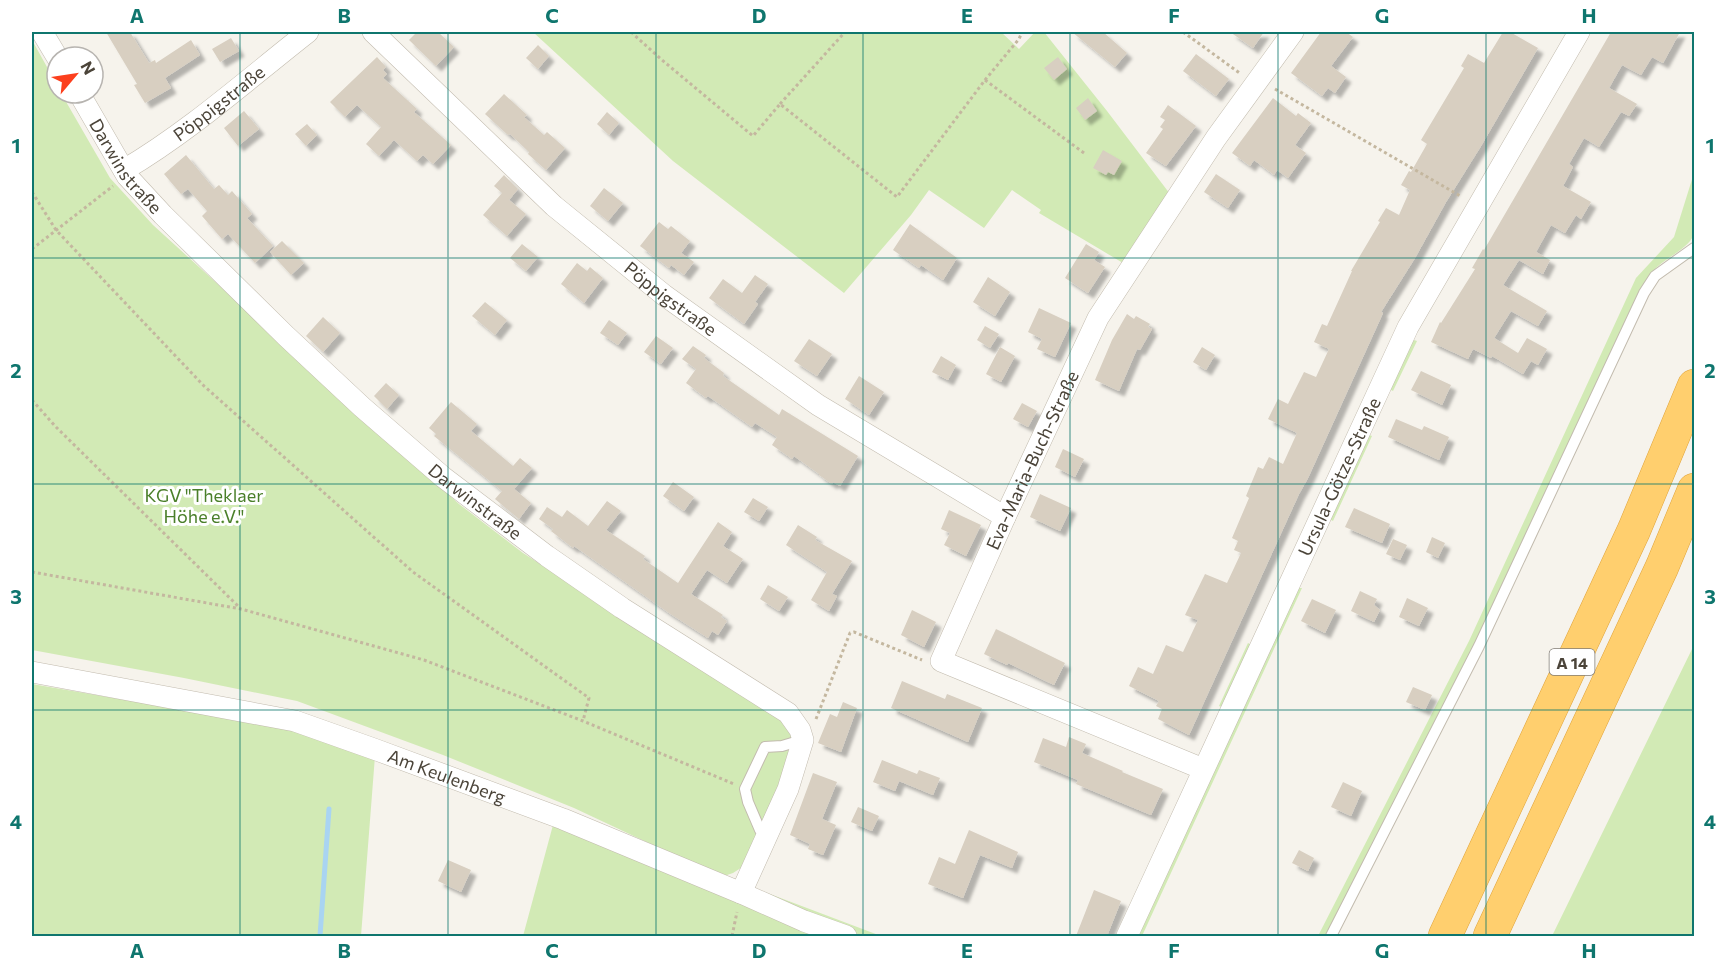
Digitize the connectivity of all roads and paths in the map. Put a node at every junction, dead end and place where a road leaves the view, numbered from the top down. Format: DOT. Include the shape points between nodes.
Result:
graph roads {
  1 [pos="42,32"];
  2 [pos="308,32"];
  3 [pos="373,32"];
  4 [pos="631,32"];
  5 [pos="844,32"];
  6 [pos="1022,32"];
  7 [pos="1183,32"];
  8 [pos="1293,32"];
  9 [pos="1579,32"];
  10 [pos="50,45"];
  11 [pos="985,80"];
  12 [pos="1256,82"];
  13 [pos="780,104"];
  14 [pos="86,105"];
  15 [pos="1084,153"];
  16 [pos="126,173"];
  17 [pos="32,192"];
  18 [pos="1478,207"];
  19 [pos="56,230"];
  20 [pos="1695,248"];
  21 [pos="32,249"];
  22 [pos="1695,386"];
  23 [pos="32,400"];
  24 [pos="1695,490"];
  25 [pos="1005,517"];
  26 [pos="32,572"];
  27 [pos="241,609"];
  28 [pos="941,661"];
  29 [pos="32,672"];
  30 [pos="583,721"];
  31 [pos="801,735"];
  32 [pos="1203,769"];
  33 [pos="745,789"];
  34 [pos="768,834"];
  35 [pos="741,893"];
  36 [pos="732,936"];
  37 [pos="846,936"];
  38 [pos="1127,936"];
  39 [pos="1331,936"];
  40 [pos="1445,936"];
  41 [pos="1490,936"];
  1 -- 10 [label="street"];
  2 -- 16 [label="street, Pöppigstraße"];
  3 -- 25 [label="street, Pöppigstraße" via="554,206 664,295 818,405"];
  4 -- 13 [label="path" via="753,136"];
  5 -- 13 [label="path"];
  6 -- 11 [label="path"];
  7 -- 12 [label="path"];
  8 -- 12 [label="street, Eva-Maria-Buch-Straße"];
  9 -- 18 [label="street, Ursula-Götze-Straße"];
  11 -- 13 [label="path" via="897,197"];
  11 -- 15 [label="path"];
  12 -- 18 [label="path"];
  12 -- 25 [label="street, Eva-Maria-Buch-Straße" via="1098,318"];
  14 -- 16 [label="street, Darwinstraße"];
  16 -- 19 [label="path"];
  16 -- 31 [label="street, Darwinstraße" via="163,215 286,336 443,477 603,595 788,713"];
  17 -- 19 [label="path"];
  18 -- 32 [label="street, Ursula-Götze-Straße" via="1408,327"];
  19 -- 21 [label="path"];
  19 -- 30 [label="path" via="204,386 413,572 589,698"];
  20 -- 39 [label="lane" via="1655,276 1644,293 1479,646"];
  22 -- 40 [label="highway, A 14" via="1634,530"];
  23 -- 27 [label="path"];
  24 -- 41 [label="highway, A 14"];
  25 -- 28 [label="street, Eva-Maria-Buch-Straße"];
  26 -- 27 [label="path"];
  27 -- 30 [label="path" via="424,660"];
  28 -- 31 [label="path" via="926,661 850,633 816,721"];
  28 -- 32 [label="street"];
  29 -- 35 [label="street, Am Keulenberg" via="295,722 562,819"];
  30 -- 33 [label="path"];
  31 -- 33 [label="lane" via="782,746 765,747"];
  31 -- 34 [label="street" via="788,789"];
  32 -- 38 [label="street, Ursula-Götze-Straße"];
  33 -- 34 [label="lane" via="760,830"];
  34 -- 35 [label="street"];
  35 -- 36 [label="path"];
  35 -- 37 [label="street, Am Keulenberg"];
}
